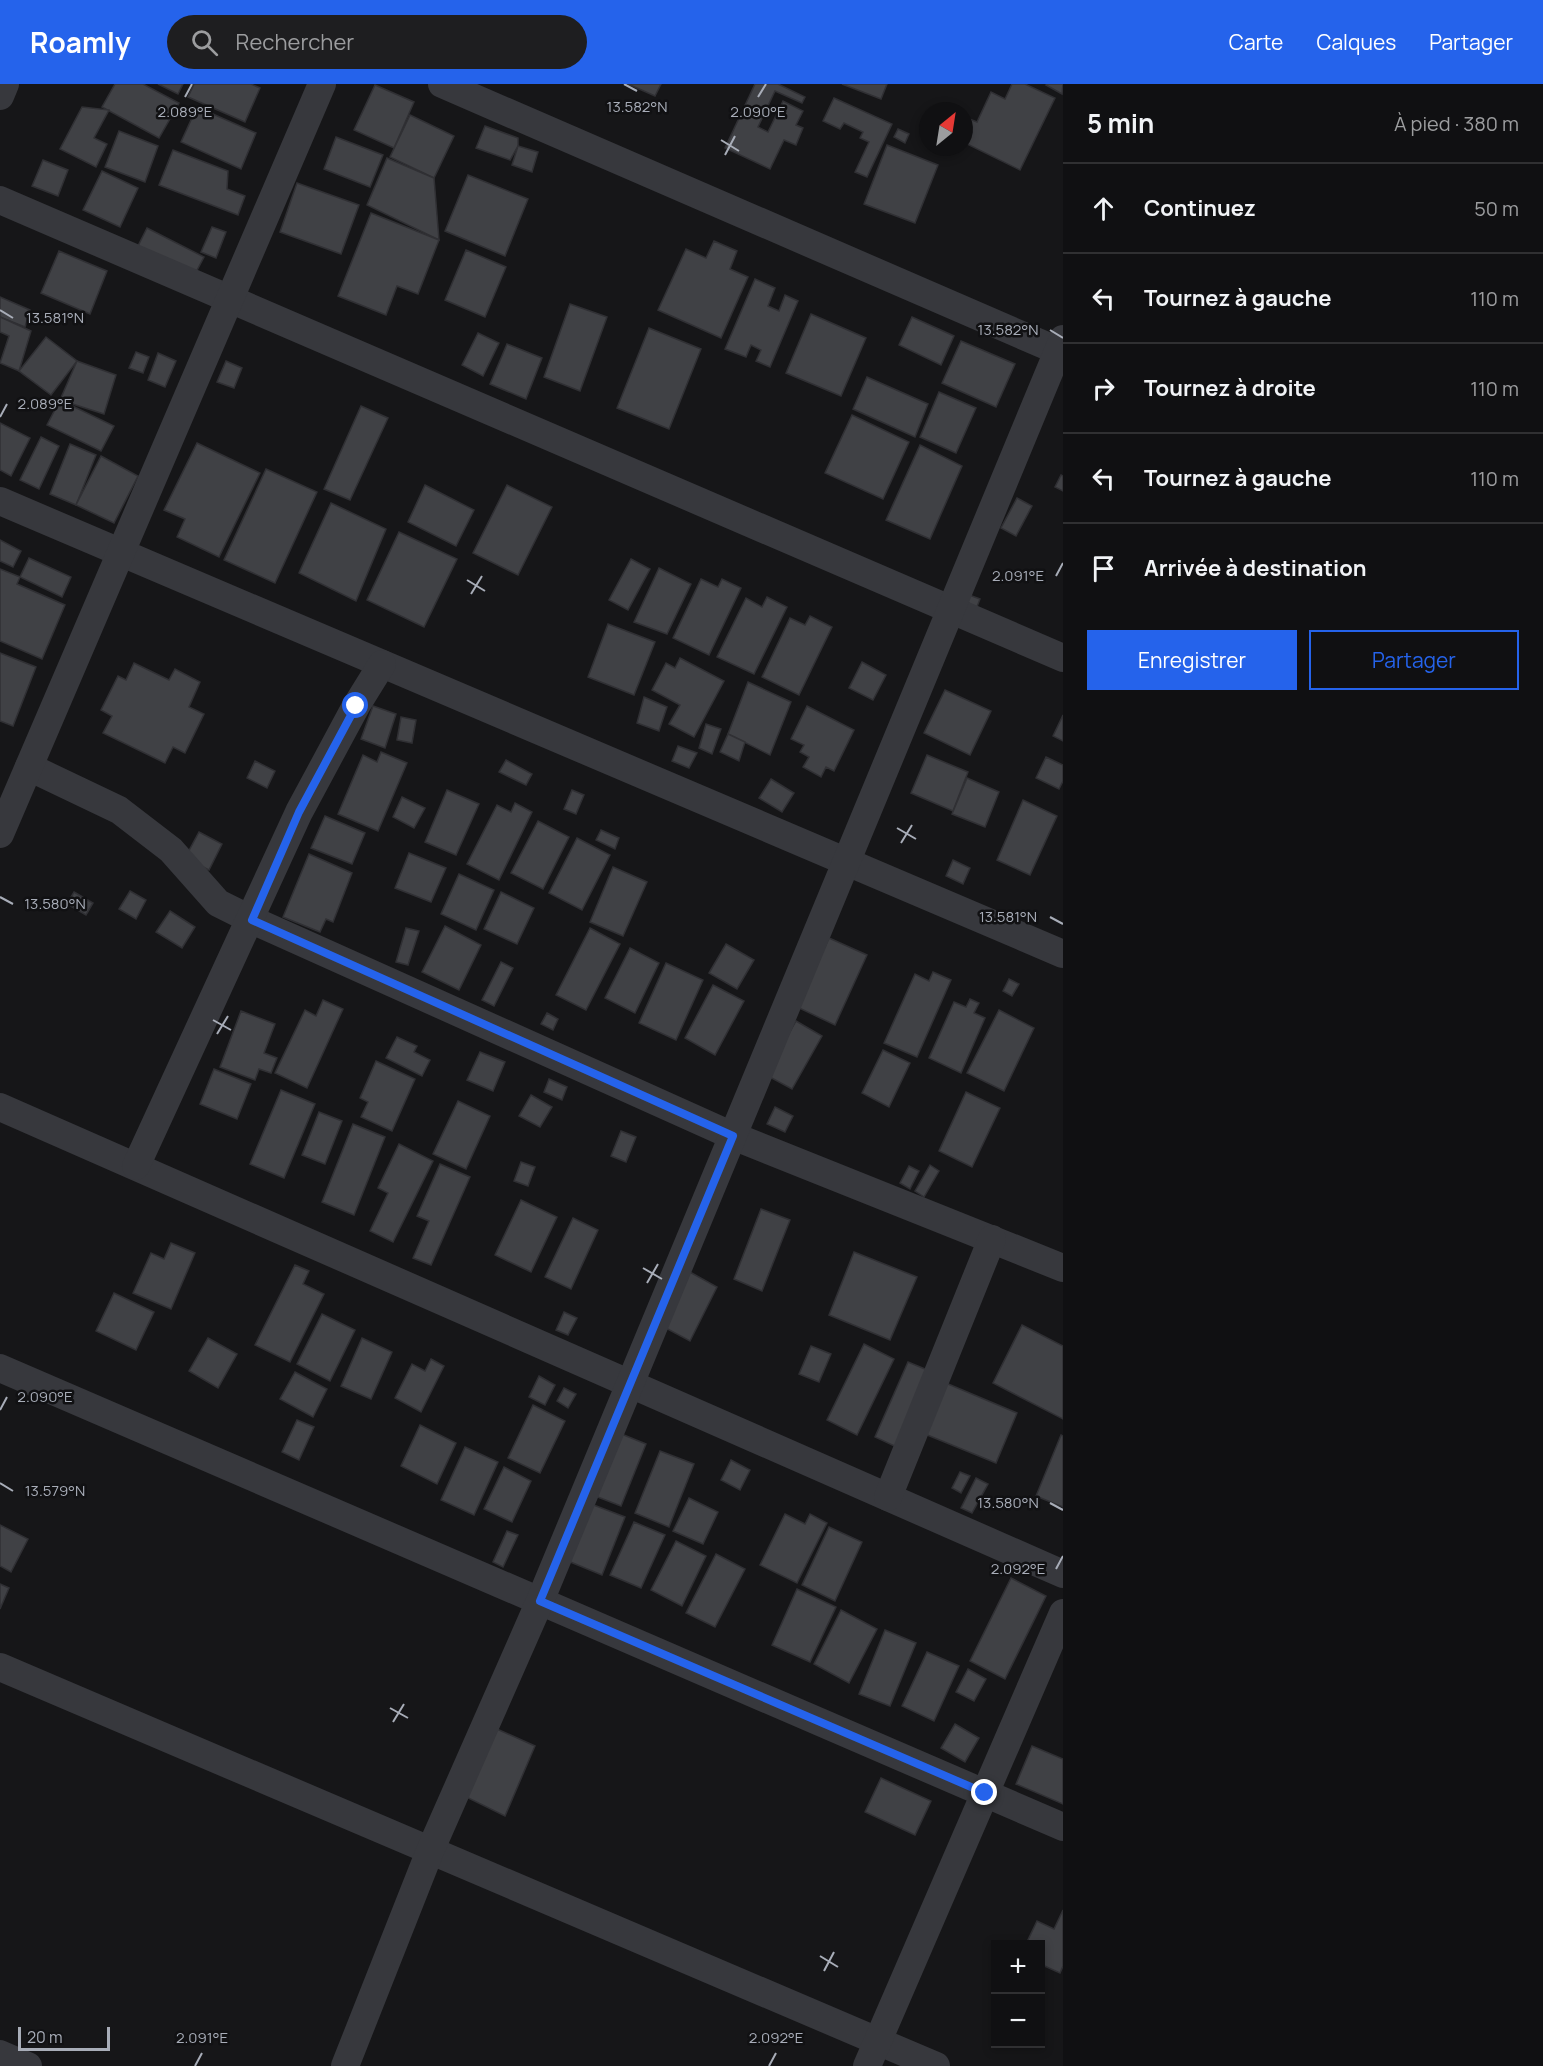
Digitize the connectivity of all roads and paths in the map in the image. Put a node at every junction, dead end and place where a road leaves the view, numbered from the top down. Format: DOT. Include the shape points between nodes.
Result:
graph roads {
  1 [pos="5,84"];
  2 [pos="322,84"];
  3 [pos="442,84"];
  4 [pos="0,96"];
  5 [pos="0,200"];
  6 [pos="230,299"];
  7 [pos="1061,347"];
  8 [pos="0,501"];
  9 [pos="121,553"];
  10 [pos="951,610"];
  11 [pos="1063,658"];
  12 [pos="382,664"];
  13 [pos="29,767"];
  14 [pos="0,834"];
  15 [pos="847,861"];
  16 [pos="252,920"];
  17 [pos="1063,954"];
  18 [pos="0,1107"];
  19 [pos="733,1136"];
  20 [pos="136,1166"];
  21 [pos="992,1239"];
  22 [pos="1063,1268"];
  23 [pos="0,1368"];
  24 [pos="630,1383"];
  25 [pos="888,1497"];
  26 [pos="1063,1574"];
  27 [pos="540,1601"];
  28 [pos="1063,1613"];
  29 [pos="0,1667"];
  30 [pos="985,1793"];
  31 [pos="1063,1827"];
  32 [pos="430,1851"];
  33 [pos="0,2054"];
  34 [pos="873,2054"];
  35 [pos="28,2066"];
  36 [pos="345,2066"];
  37 [pos="936,2066"];
  1 -- 4 [label="street"];
  2 -- 6 [label="street"];
  3 -- 7 [label="street"];
  5 -- 6 [label="street"];
  6 -- 9 [label="street"];
  6 -- 10 [label="street"];
  7 -- 10 [label="street"];
  8 -- 9 [label="street"];
  9 -- 12 [label="street"];
  9 -- 13 [label="street"];
  10 -- 11 [label="street"];
  10 -- 15 [label="street"];
  12 -- 15 [label="street"];
  12 -- 16 [label="street" via="299,812"];
  13 -- 14 [label="street"];
  13 -- 16 [label="street" via="119,810 171,850 219,903"];
  15 -- 17 [label="street"];
  15 -- 19 [label="street"];
  16 -- 19 [label="street"];
  16 -- 20 [label="street"];
  18 -- 20 [label="street"];
  19 -- 21 [label="street"];
  19 -- 24 [label="street"];
  20 -- 24 [label="street"];
  21 -- 22 [label="street"];
  21 -- 25 [label="street"];
  23 -- 27 [label="street"];
  24 -- 25 [label="street"];
  24 -- 27 [label="street"];
  25 -- 26 [label="street"];
  27 -- 30 [label="street"];
  27 -- 32 [label="street"];
  28 -- 30 [label="street"];
  29 -- 32 [label="street"];
  30 -- 31 [label="street"];
  30 -- 34 [label="street"];
  32 -- 34 [label="street"];
  32 -- 36 [label="street"];
  33 -- 35 [label="street"];
  34 -- 37 [label="street"];
}
